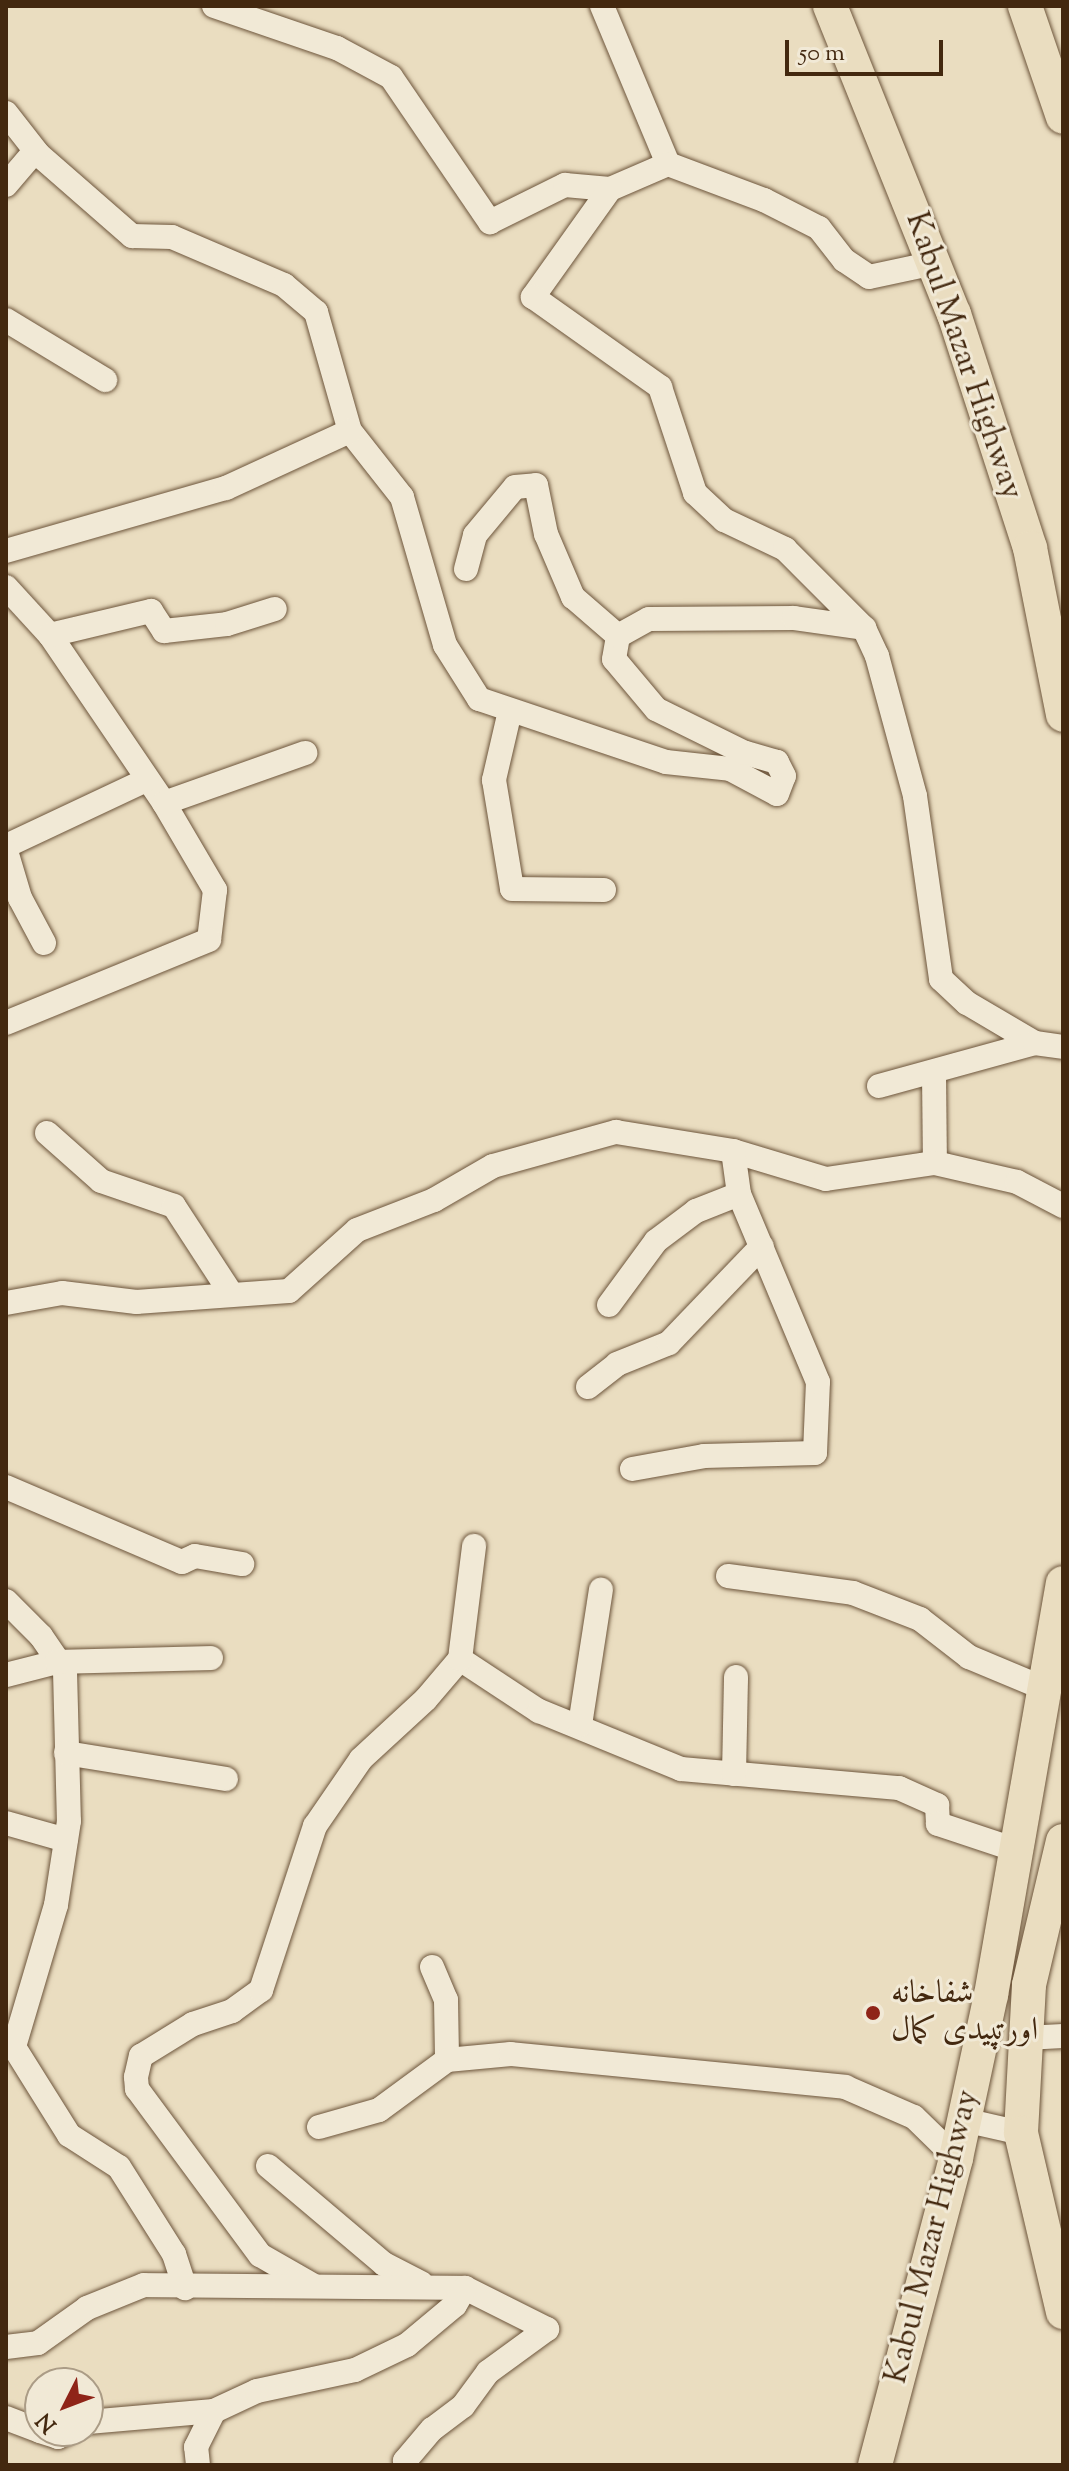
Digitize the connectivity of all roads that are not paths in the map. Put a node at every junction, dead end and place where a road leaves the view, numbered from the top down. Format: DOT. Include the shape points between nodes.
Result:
graph roads {
  1 [pos="214,6"];
  2 [pos="602,6"];
  3 [pos="830,6"];
  4 [pos="1025,6"];
  5 [pos="6,113"];
  6 [pos="1063,117"];
  7 [pos="35,151"];
  8 [pos="668,164"];
  9 [pos="6,185"];
  10 [pos="610,189"];
  11 [pos="935,263"];
  12 [pos="6,320"];
  13 [pos="105,380"];
  14 [pos="350,431"];
  15 [pos="6,551"];
  16 [pos="466,569"];
  17 [pos="6,587"];
  18 [pos="275,609"];
  19 [pos="864,628"];
  20 [pos="50,635"];
  21 [pos="618,636"];
  22 [pos="510,711"];
  23 [pos="1063,715"];
  24 [pos="305,753"];
  25 [pos="146,780"];
  26 [pos="164,803"];
  27 [pos="6,848"];
  28 [pos="604,890"];
  29 [pos="44,943"];
  30 [pos="6,1023"];
  31 [pos="1035,1043"];
  32 [pos="1063,1047"];
  33 [pos="934,1073"];
  34 [pos="879,1086"];
  35 [pos="47,1133"];
  36 [pos="733,1151"];
  37 [pos="935,1163"];
  38 [pos="739,1194"];
  39 [pos="1063,1206"];
  40 [pos="762,1246"];
  41 [pos="230,1292"];
  42 [pos="6,1303"];
  43 [pos="609,1305"];
  44 [pos="588,1387"];
  45 [pos="632,1469"];
  46 [pos="6,1487"];
  47 [pos="474,1546"];
  48 [pos="242,1564"];
  49 [pos="728,1576"];
  50 [pos="1063,1583"];
  51 [pos="601,1590"];
  52 [pos="6,1601"];
  53 [pos="211,1658"];
  54 [pos="460,1659"];
  55 [pos="57,1662"];
  56 [pos="6,1675"];
  57 [pos="736,1677"];
  58 [pos="1043,1688"];
  59 [pos="580,1725"];
  60 [pos="66,1753"];
  61 [pos="734,1774"];
  62 [pos="226,1779"];
  63 [pos="6,1823"];
  64 [pos="66,1840"];
  65 [pos="1063,1841"];
  66 [pos="1016,1850"];
  67 [pos="432,1967"];
  68 [pos="1063,2036"];
  69 [pos="1025,2038"];
  70 [pos="447,2060"];
  71 [pos="964,2120"];
  72 [pos="319,2127"];
  73 [pos="1021,2133"];
  74 [pos="956,2158"];
  75 [pos="268,2166"];
  76 [pos="314,2286"];
  77 [pos="426,2286"];
  78 [pos="185,2288"];
  79 [pos="465,2288"];
  80 [pos="1063,2312"];
  81 [pos="6,2347"];
  82 [pos="214,2411"];
  83 [pos="104,2421"];
  84 [pos="198,2465"];
  85 [pos="407,2465"];
  86 [pos="875,2465"];
  1 -- 10 [label="street" via="337,48 391,77 490,222 565,185"];
  2 -- 8 [label="street"];
  3 -- 11 [label="highway, Kabul Mazar Highway"];
  4 -- 6 [label="highway"];
  5 -- 7 [label="street"];
  7 -- 9 [label="street"];
  7 -- 14 [label="street" via="96,210 132,236 172,237 284,285 316,312"];
  8 -- 10 [label="street"];
  8 -- 11 [label="street" via="764,200 819,228 844,260 869,277"];
  10 -- 19 [label="street" via="533,297 660,387 695,493 724,520 785,549"];
  11 -- 23 [label="highway, Kabul Mazar Highway" via="1030,548"];
  12 -- 13 [label="street"];
  14 -- 15 [label="street" via="226,488"];
  14 -- 22 [label="street" via="402,497 445,645 479,699"];
  16 -- 21 [label="street" via="475,535 515,487 540,475 546,534 573,597"];
  17 -- 20 [label="street"];
  18 -- 20 [label="street" via="227,624 164,631 151,611"];
  19 -- 21 [label="street" via="794,618 649,619"];
  19 -- 31 [label="street" via="877,656 915,796 941,979 967,1003"];
  20 -- 25 [label="street"];
  21 -- 22 [label="street" via="614,659 656,709 745,753 777,762 784,776 777,794 730,769 666,762"];
  22 -- 28 [label="street" via="494,780 512,889"];
  24 -- 26 [label="street"];
  25 -- 26 [label="street"];
  25 -- 27 [label="street"];
  26 -- 30 [label="street" via="215,890 209,940"];
  27 -- 29 [label="street" via="20,898"];
  31 -- 32 [label="street"];
  31 -- 33 [label="street"];
  33 -- 34 [label="street"];
  33 -- 37 [label="street"];
  35 -- 41 [label="street" via="101,1181 174,1206"];
  36 -- 37 [label="street" via="826,1179"];
  36 -- 38 [label="street"];
  36 -- 41 [label="street" via="616,1132 493,1166 434,1200 357,1230 289,1291"];
  37 -- 39 [label="street" via="1017,1182"];
  38 -- 40 [label="street"];
  38 -- 43 [label="street" via="696,1211 656,1241"];
  40 -- 44 [label="street" via="669,1343 617,1364"];
  40 -- 45 [label="street" via="818,1382 815,1453 704,1456"];
  41 -- 42 [label="street" via="136,1302 62,1293"];
  46 -- 48 [label="street" via="182,1562 195,1556"];
  47 -- 54 [label="street"];
  49 -- 58 [label="street" via="853,1593 920,1619 969,1657"];
  50 -- 58 [label="highway, Kabul Mazar Highway"];
  51 -- 59 [label="street"];
  52 -- 55 [label="street" via="41,1636"];
  53 -- 55 [label="street"];
  54 -- 59 [label="street" via="539,1711"];
  54 -- 76 [label="street" via="361,1759 322,1814 261,1990 232,2011 193,2024 141,2056 137,2089 224,2209 260,2255"];
  55 -- 56 [label="street"];
  55 -- 60 [label="street" via="65,1671"];
  57 -- 61 [label="street"];
  58 -- 66 [label="highway, Kabul Mazar Highway"];
  59 -- 61 [label="street" via="681,1769"];
  60 -- 62 [label="street"];
  60 -- 64 [label="street"];
  61 -- 66 [label="street" via="916,1793 937,1805 938,1824"];
  63 -- 64 [label="street"];
  64 -- 78 [label="street" via="56,1905 14,2047 69,2135 119,2167 174,2254"];
  65 -- 69 [label="highway, Kabul Mazar Highway" via="1029,1985"];
  66 -- 71 [label="highway, Kabul Mazar Highway"];
  67 -- 70 [label="street" via="446,2000"];
  68 -- 69 [label="street"];
  69 -- 73 [label="highway, Kabul Mazar Highway"];
  70 -- 72 [label="street" via="379,2110"];
  70 -- 74 [label="street" via="511,2054 845,2087 914,2117"];
  71 -- 73 [label="street"];
  71 -- 74 [label="highway, Kabul Mazar Highway"];
  73 -- 80 [label="highway, Kabul Mazar Highway"];
  74 -- 86 [label="highway, Kabul Mazar Highway"];
  75 -- 77 [label="street" via="384,2264"];
  76 -- 77 [label="street"];
  76 -- 78 [label="street"];
  77 -- 79 [label="street"];
  78 -- 81 [label="street" via="144,2285 87,2308 38,2343"];
  79 -- 82 [label="street" via="455,2305 394,2351 355,2370 257,2391"];
  79 -- 85 [label="street" via="547,2329 488,2372 463,2406 432,2429"];
  82 -- 83 [label="street"];
  82 -- 84 [label="street" via="196,2447"];
}
